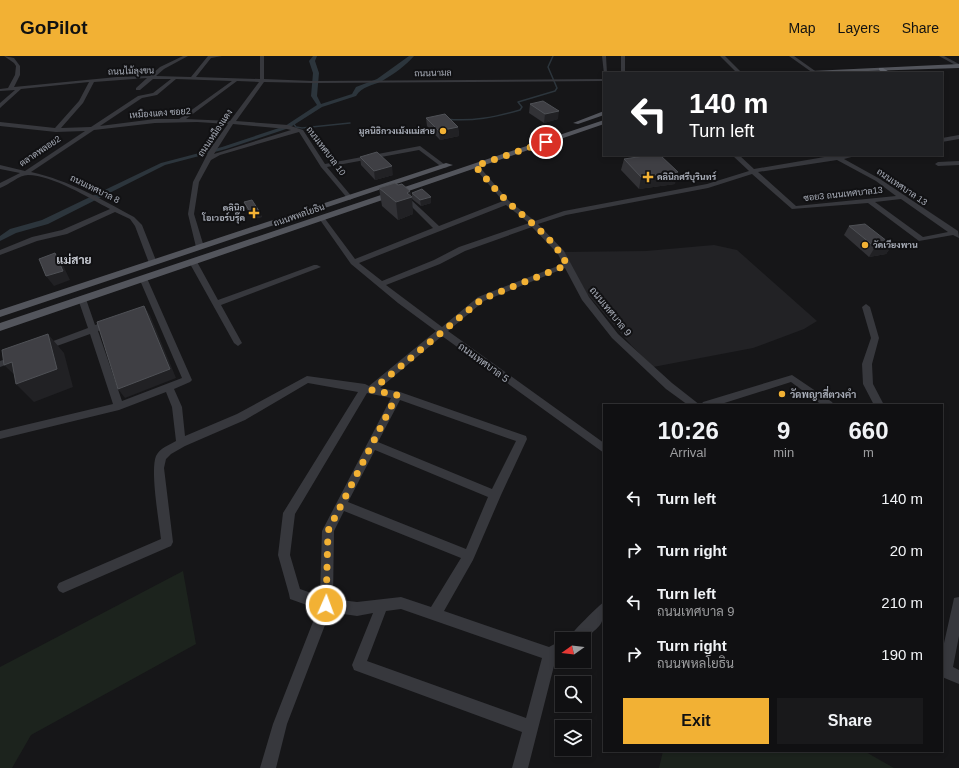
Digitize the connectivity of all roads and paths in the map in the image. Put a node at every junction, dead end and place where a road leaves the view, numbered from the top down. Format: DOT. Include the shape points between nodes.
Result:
graph roads {
  1 [pos="10,56"];
  2 [pos="186,56"];
  3 [pos="220,56"];
  4 [pos="262,56"];
  5 [pos="604,56"];
  6 [pos="623,56"];
  7 [pos="722,56"];
  8 [pos="791,56"];
  9 [pos="941,56"];
  10 [pos="881,69"];
  11 [pos="958,69"];
  12 [pos="605,72"];
  13 [pos="623,72"];
  14 [pos="739,72"];
  15 [pos="816,72"];
  16 [pos="886,72"];
  17 [pos="921,72"];
  18 [pos="149,78"];
  19 [pos="175,78"];
  20 [pos="192,79"];
  21 [pos="603,80"];
  22 [pos="92,81"];
  23 [pos="235,81"];
  24 [pos="262,81"];
  25 [pos="10,89"];
  26 [pos="19,89"];
  27 [pos="138,89"];
  28 [pos="0,90"];
  29 [pos="0,106"];
  30 [pos="603,113"];
  31 [pos="180,120"];
  32 [pos="232,122"];
  33 [pos="603,122"];
  34 [pos="0,124"];
  35 [pos="293,128"];
  36 [pos="89,129"];
  37 [pos="56,130"];
  38 [pos="959,137"];
  39 [pos="943,140"];
  40 [pos="736,156"];
  41 [pos="836,156"];
  42 [pos="208,158"];
  43 [pos="467,160"];
  44 [pos="959,163"];
  45 [pos="938,164"];
  46 [pos="323,166"];
  47 [pos="475,166"];
  48 [pos="0,167"];
  49 [pos="444,167"];
  50 [pos="754,171"];
  51 [pos="25,173"];
  52 [pos="452,173"];
  53 [pos="0,186"];
  54 [pos="399,191"];
  55 [pos="902,197"];
  56 [pos="350,198"];
  57 [pos="870,201"];
  58 [pos="508,202"];
  59 [pos="116,209"];
  60 [pos="321,217"];
  61 [pos="533,223"];
  62 [pos="438,229"];
  63 [pos="957,234"];
  64 [pos="200,247"];
  65 [pos="0,253"];
  66 [pos="193,262"];
  67 [pos="354,262"];
  68 [pos="154,263"];
  69 [pos="567,265"];
  70 [pos="318,267"];
  71 [pos="143,278"];
  72 [pos="380,284"];
  73 [pos="82,299"];
  74 [pos="216,304"];
  75 [pos="866,307"];
  76 [pos="0,314"];
  77 [pos="121,320"];
  78 [pos="0,327"];
  79 [pos="93,330"];
  80 [pos="441,331"];
  81 [pos="238,343"];
  82 [pos="0,364"];
  83 [pos="169,387"];
  84 [pos="368,389"];
  85 [pos="397,395"];
  86 [pos="694,404"];
  87 [pos="709,404"];
  88 [pos="828,404"];
  89 [pos="878,404"];
  90 [pos="119,406"];
  91 [pos="0,435"];
  92 [pos="181,443"];
  93 [pos="372,444"];
  94 [pos="603,448"];
  95 [pos="495,495"];
  96 [pos="342,505"];
  97 [pos="469,556"];
  98 [pos="63,587"];
  99 [pos="959,603"];
  100 [pos="326,605"];
  101 [pos="382,606"];
  102 [pos="603,610"];
  103 [pos="434,615"];
  104 [pos="583,632"];
  105 [pos="555,651"];
  106 [pos="555,654"];
  107 [pos="944,670"];
  108 [pos="959,677"];
  109 [pos="530,727"];
  110 [pos="268,768"];
  111 [pos="520,768"];
  1 -- 25 [label="street" via="19,69 19,75"];
  2 -- 18 [label="street" via="174,60"];
  3 -- 20 [label="street" via="210,57"];
  4 -- 24 [label="street"];
  5 -- 12 [label="street"];
  6 -- 13 [label="street"];
  7 -- 14 [label="street"];
  8 -- 15 [label="street"];
  9 -- 11 [label="street"];
  10 -- 11 [label="main road"];
  10 -- 15 [label="main road"];
  10 -- 16 [label="highway"];
  11 -- 17 [label="main road"];
  18 -- 19 [label="street, ถนนไม้ลุงขน"];
  18 -- 22 [label="street, ถนนไม้ลุงขน"];
  18 -- 27 [label="street"];
  19 -- 20 [label="street, ถนนไม้ลุงขน"];
  19 -- 36 [label="street, ตลาดพลอย2" via="155,94 140,97"];
  20 -- 23 [label="street, ถนนไม้ลุงขน"];
  21 -- 24 [label="street, ถนนนามล"];
  22 -- 26 [label="street, ถนนไม้ลุงขน"];
  22 -- 37 [label="street" via="88,94"];
  23 -- 24 [label="street, ถนนไม้ลุงขน"];
  23 -- 31 [label="street"];
  24 -- 32 [label="street, ถนนเหมืองแดง"];
  25 -- 26 [label="street, ถนนไม้ลุงขน"];
  25 -- 28 [label="street, ถนนไม้ลุงขน"];
  26 -- 29 [label="street"];
  30 -- 43 [label="main road, ถนนพหลโยธิน"];
  31 -- 32 [label="street, เหมืองแดง ซอย2"];
  31 -- 36 [label="street, เหมืองแดง ซอย2"];
  32 -- 35 [label="street"];
  32 -- 42 [label="street, ถนนเหมืองแดง"];
  33 -- 47 [label="main road, ถนนพหลโยธิน"];
  34 -- 37 [label="street, เหมืองแดง ซอย2"];
  35 -- 42 [label="street"];
  35 -- 46 [label="street, ถนนเทศบาล 10" via="301,131"];
  36 -- 37 [label="street, เหมืองแดง ซอย2"];
  36 -- 51 [label="street, ตลาดพลอย2"];
  38 -- 39 [label="street"];
  40 -- 50 [label="street, ซอย3 ถนนเทศบาล13"];
  41 -- 50 [label="street"];
  41 -- 55 [label="street, ถนนเทศบาล 13"];
  42 -- 64 [label="street, ถนนเหมืองแดง" via="196,182 191,208 194,230"];
  43 -- 47 [label="main road"];
  43 -- 49 [label="main road, ถนนพหลโยธิน"];
  44 -- 45 [label="street"];
  46 -- 49 [label="street" via="420,148"];
  46 -- 56 [label="street, ถนนเทศบาล 10"];
  47 -- 52 [label="main road, ถนนพหลโยธิน"];
  47 -- 58 [label="street, ถนนเทศบาล 9"];
  48 -- 51 [label="street, ถนนเทศบาล 8"];
  49 -- 52 [label="main road"];
  49 -- 56 [label="main road, ถนนพหลโยธิน"];
  50 -- 57 [label="street, ซอย3 ถนนเทศบาล13" via="794,208"];
  50 -- 61 [label="street" via="708,186 564,213"];
  51 -- 53 [label="street, ตลาดพลอย2"];
  51 -- 59 [label="street, ถนนเทศบาล 8" via="50,178"];
  52 -- 54 [label="main road, ถนนพหลโยธิน"];
  54 -- 60 [label="main road, ถนนพหลโยธิน"];
  54 -- 62 [label="street"];
  55 -- 57 [label="street, ซอย3 ถนนเทศบาล13"];
  55 -- 63 [label="street, ถนนเทศบาล 13"];
  56 -- 64 [label="main road, ถนนพหลโยธิน"];
  57 -- 63 [label="street" via="922,239"];
  58 -- 61 [label="street, ถนนเทศบาล 9"];
  58 -- 62 [label="street"];
  59 -- 65 [label="street" via="64,232 35,239"];
  59 -- 68 [label="street, ถนนเทศบาล 8" via="132,218 138,225"];
  60 -- 66 [label="main road, ถนนพหลโยธิน"];
  60 -- 67 [label="street, ถนนเทศบาล 5"];
  61 -- 69 [label="street, ถนนเทศบาล 9" via="561,253"];
  61 -- 72 [label="street"];
  62 -- 67 [label="street"];
  64 -- 68 [label="main road, ถนนพหลโยธิน"];
  66 -- 71 [label="main road, ถนนพหลโยธิน"];
  66 -- 74 [label="street"];
  67 -- 72 [label="street, ถนนเทศบาล 5"];
  68 -- 76 [label="main road, ถนนพหลโยธิน"];
  69 -- 80 [label="street" via="482,299"];
  69 -- 86 [label="street, ถนนเทศบาล 9" via="585,298 615,336 669,386"];
  70 -- 74 [label="street"];
  71 -- 73 [label="main road, ถนนพหลโยธิน"];
  71 -- 83 [label="street" via="152,308 187,380"];
  72 -- 80 [label="street, ถนนเทศบาล 5"];
  73 -- 78 [label="main road, ถนนพหลโยธิน"];
  73 -- 79 [label="street"];
  74 -- 81 [label="street"];
  75 -- 89 [label="street" via="875,338 867,364 868,384"];
  77 -- 79 [label="street"];
  79 -- 82 [label="street"];
  79 -- 90 [label="street"];
  80 -- 84 [label="street"];
  80 -- 94 [label="street, ถนนเทศบาล 5"];
  83 -- 90 [label="street"];
  83 -- 92 [label="street" via="177,407"];
  84 -- 85 [label="street"];
  84 -- 92 [label="street" via="307,379 241,417"];
  84 -- 100 [label="street" via="289,513 284,555 295,594"];
  85 -- 93 [label="street"];
  85 -- 95 [label="street" via="522,439"];
  87 -- 88 [label="street" via="792,378"];
  90 -- 91 [label="street"];
  92 -- 98 [label="street" via="161,457 159,468 167,542"];
  93 -- 95 [label="street"];
  93 -- 96 [label="street"];
  95 -- 97 [label="street"];
  96 -- 97 [label="street"];
  96 -- 100 [label="street" via="328,531"];
  97 -- 103 [label="street"];
  99 -- 107 [label="street"];
  100 -- 101 [label="street" via="357,609"];
  100 -- 110 [label="street" via="280,724"];
  101 -- 103 [label="street" via="401,603"];
  101 -- 109 [label="street" via="359,665"];
  102 -- 104 [label="street"];
  103 -- 105 [label="street"];
  106 -- 109 [label="street"];
  107 -- 108 [label="street"];
  109 -- 111 [label="street"];
}
